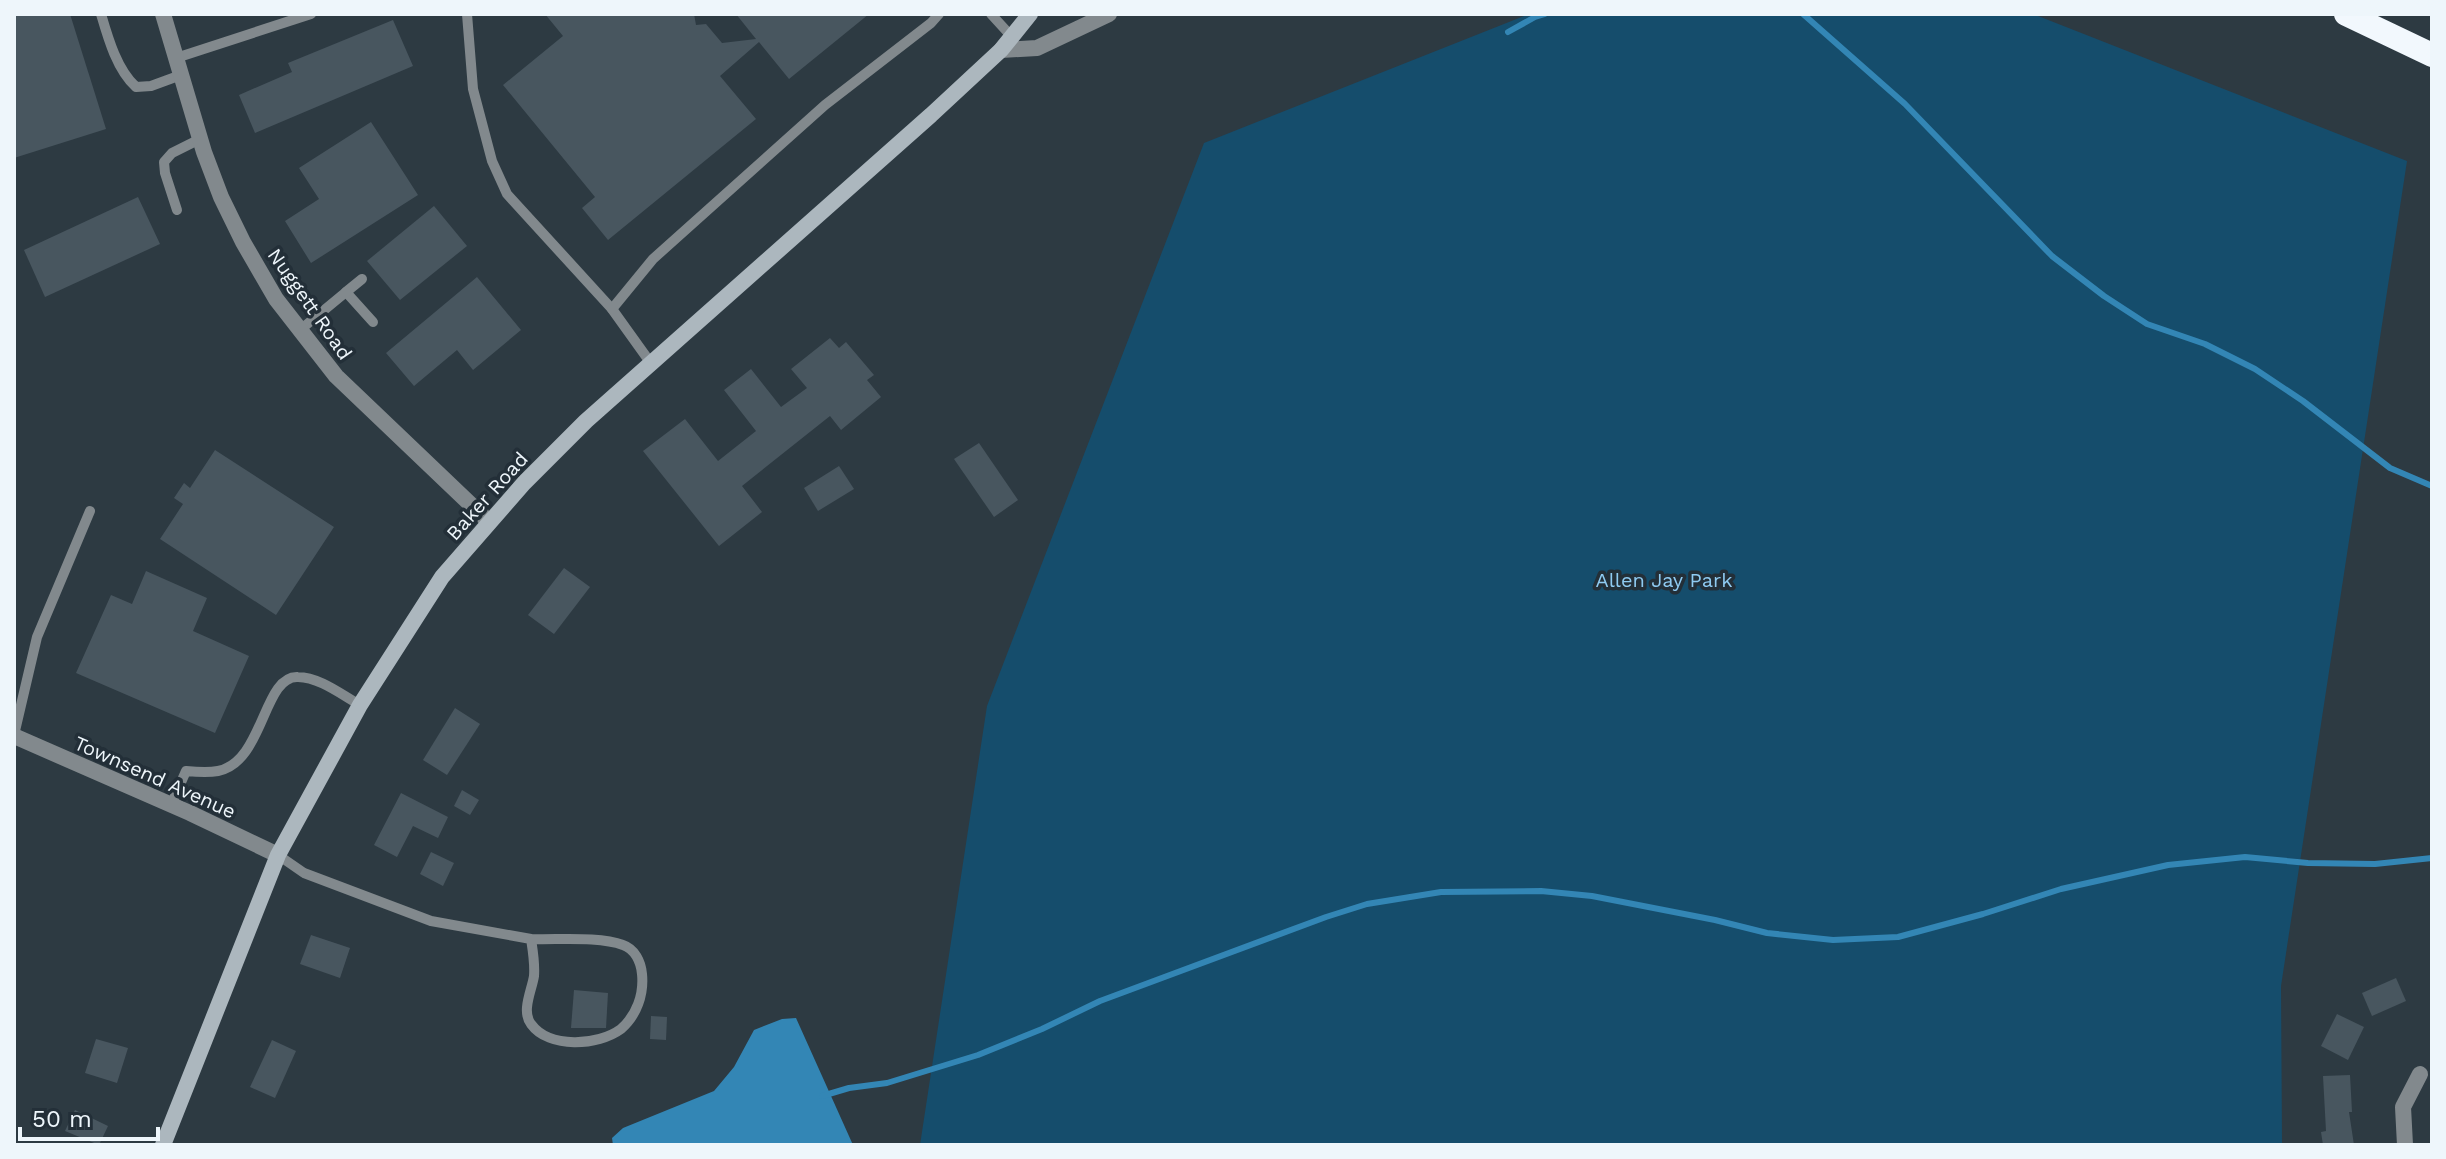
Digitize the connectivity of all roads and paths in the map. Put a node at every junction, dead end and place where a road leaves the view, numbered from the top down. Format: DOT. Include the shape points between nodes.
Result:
graph roads {
  1 [pos="101,14"];
  2 [pos="163,14"];
  3 [pos="311,14"];
  4 [pos="467,14"];
  5 [pos="939,14"];
  6 [pos="991,14"];
  7 [pos="1030,14"];
  8 [pos="1109,14"];
  9 [pos="2346,14"];
  10 [pos="1006,44"];
  11 [pos="2432,55"];
  12 [pos="178,66"];
  13 [pos="200,139"];
  14 [pos="177,210"];
  15 [pos="362,279"];
  16 [pos="346,292"];
  17 [pos="612,309"];
  18 [pos="373,322"];
  19 [pos="300,330"];
  20 [pos="650,362"];
  21 [pos="90,511"];
  22 [pos="488,521"];
  23 [pos="360,705"];
  24 [pos="15,738"];
  25 [pos="171,805"];
  26 [pos="278,855"];
  27 [pos="531,939"];
  28 [pos="2420,1074"];
  29 [pos="163,1145"];
  30 [pos="2405,1145"];
  1 -- 12 [label="lane" via="120,64 136,87 151,86"];
  2 -- 12 [label="street, Nuggett Road"];
  3 -- 12 [label="lane"];
  4 -- 17 [label="lane" via="473,89 492,161 507,194"];
  5 -- 17 [label="lane" via="825,105 653,259"];
  6 -- 10 [label="lane"];
  7 -- 10 [label="street, Baker Road"];
  8 -- 10 [label="street" via="1037,48"];
  9 -- 11 [label="highway"];
  10 -- 20 [label="street, Baker Road"];
  12 -- 13 [label="street, Nuggett Road"];
  13 -- 14 [label="lane" via="164,162"];
  13 -- 19 [label="street, Nuggett Road" via="243,242"];
  15 -- 16 [label="lane"];
  16 -- 18 [label="lane"];
  16 -- 19 [label="lane"];
  17 -- 20 [label="lane"];
  19 -- 22 [label="street, Nuggett Road" via="336,376"];
  20 -- 22 [label="street, Baker Road"];
  21 -- 24 [label="lane" via="37,637"];
  22 -- 23 [label="street, Baker Road" via="442,577"];
  23 -- 25 [label="lane" via="314,680 285,679 246,755 219,771 186,771"];
  23 -- 26 [label="street, Baker Road"];
  24 -- 25 [label="street, Townsend Avenue"];
  25 -- 26 [label="street, Townsend Avenue"];
  26 -- 27 [label="lane" via="304,873 431,921"];
  26 -- 29 [label="street, Baker Road"];
  27 -- 27 [label="lane" via="530,1023 560,1042 606,1037 622,1028 644,987 635,952 602,942"];
  28 -- 30 [label="street" via="2403,1107"];
}
